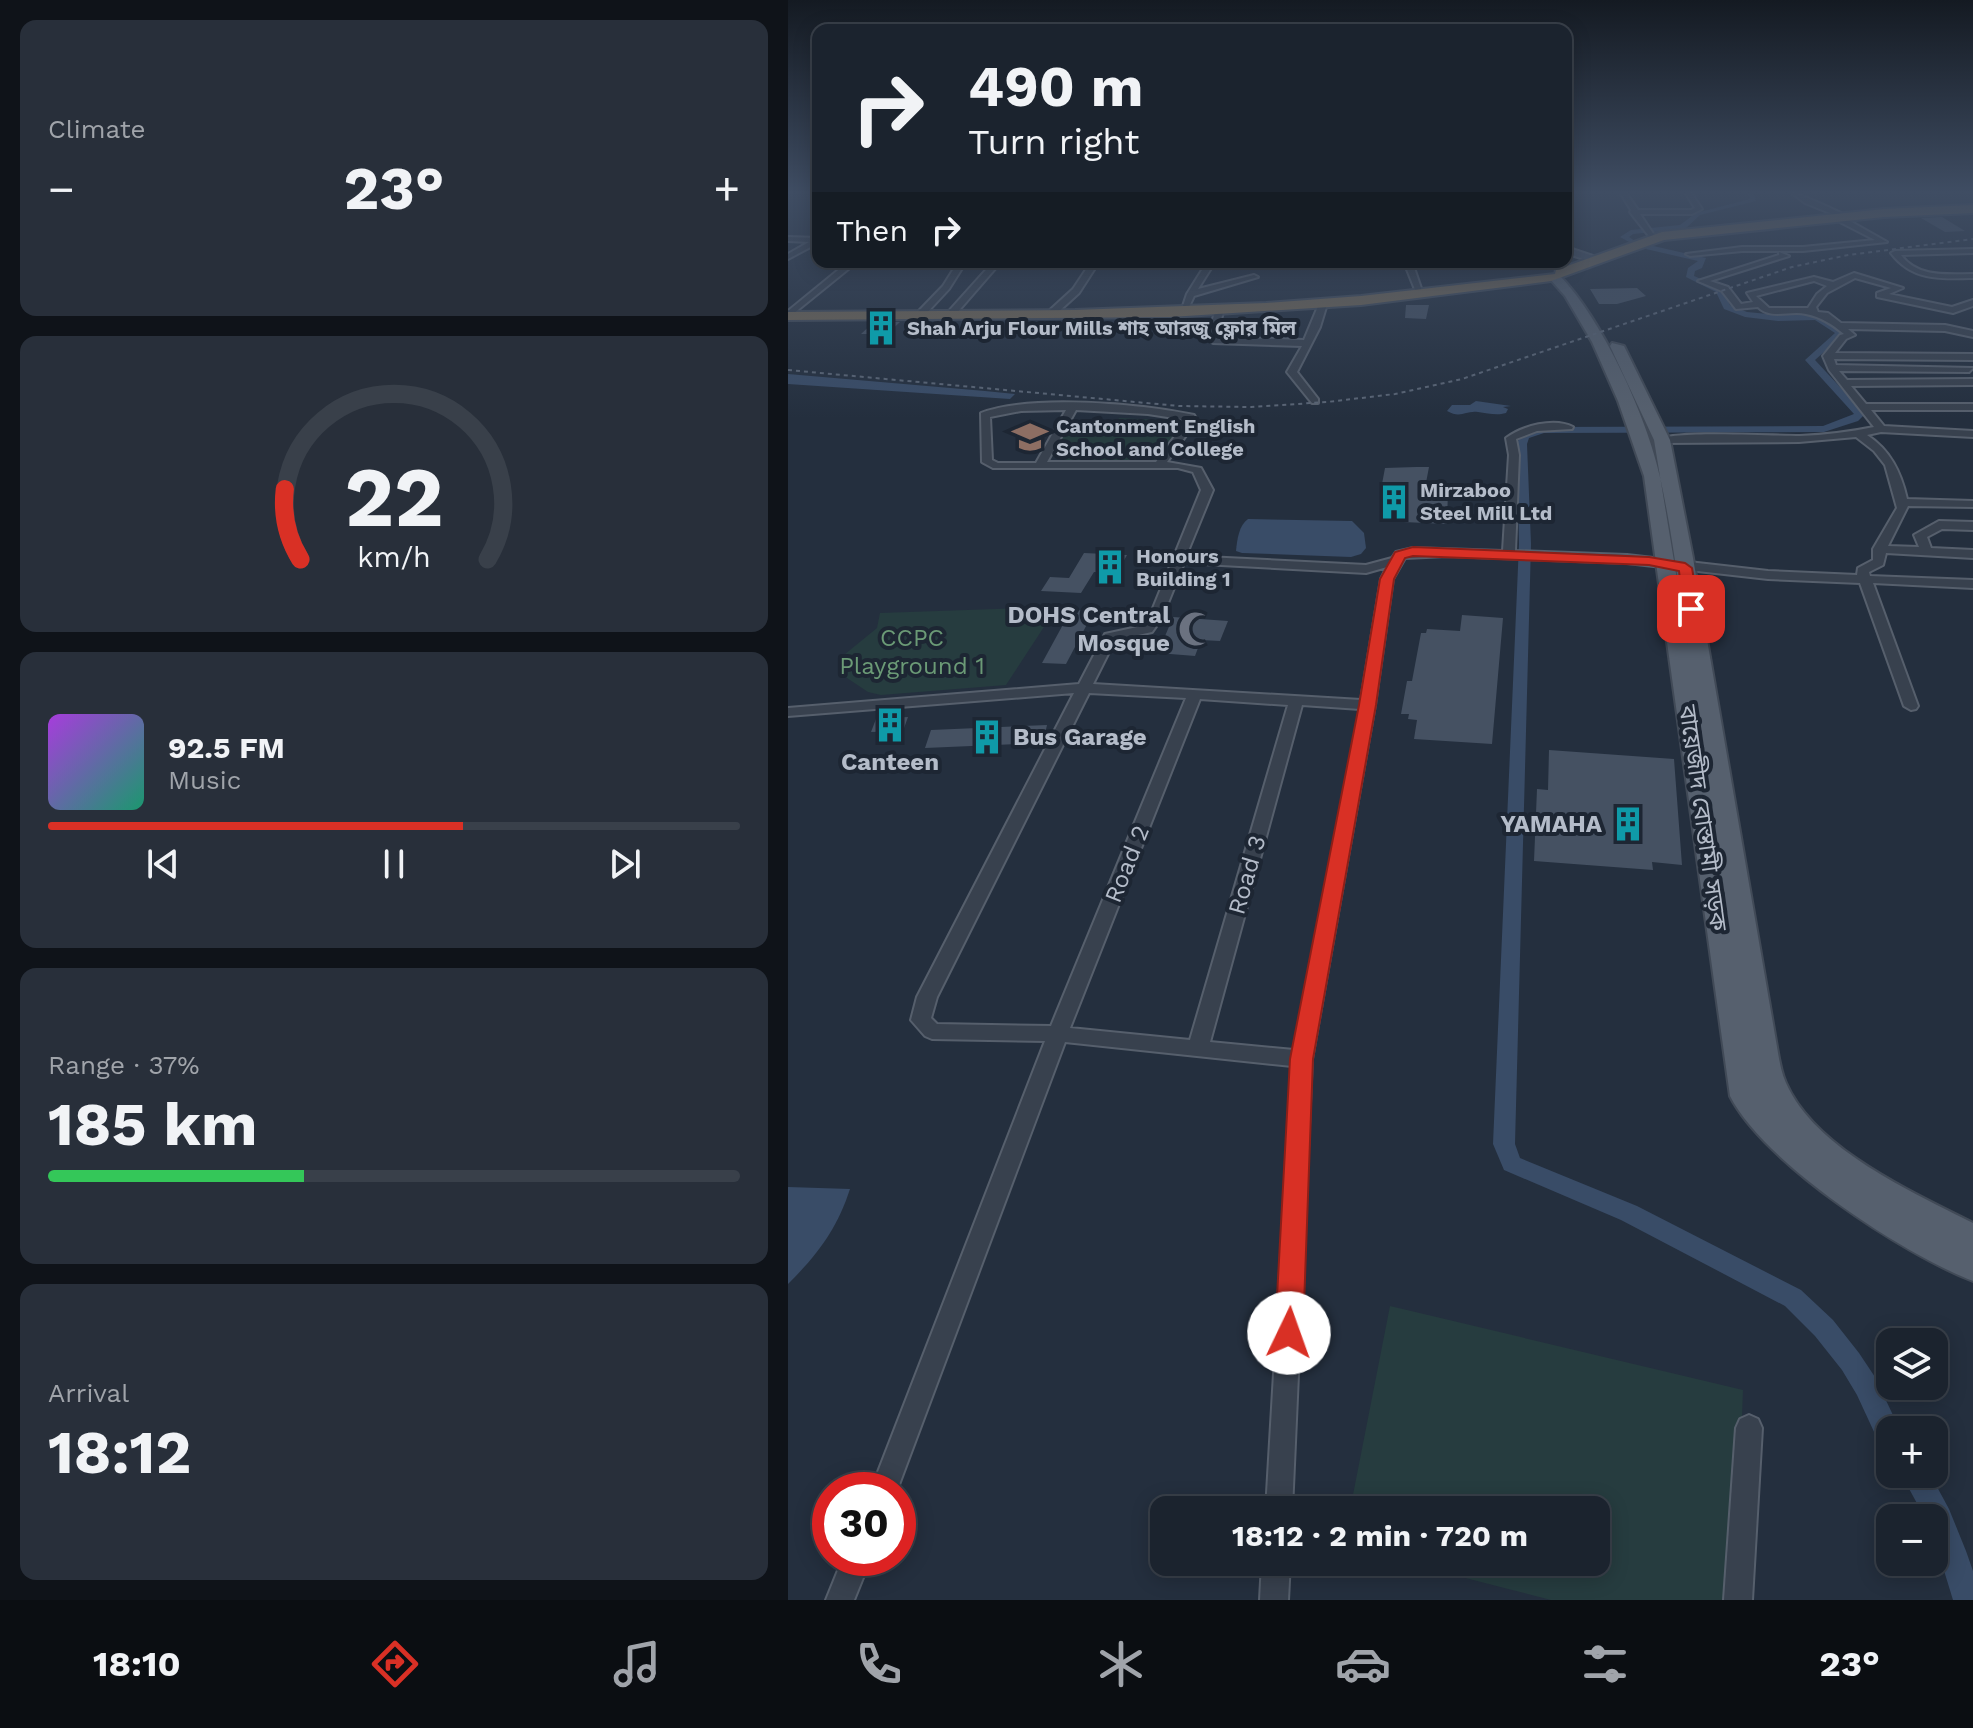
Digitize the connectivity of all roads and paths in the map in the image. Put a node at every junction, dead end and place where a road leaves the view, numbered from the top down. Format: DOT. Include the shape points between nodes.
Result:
graph roads {
  1 [pos="845,269"];
  2 [pos="958,269"];
  3 [pos="991,269"];
  4 [pos="1091,269"];
  5 [pos="1207,269"];
  6 [pos="1411,269"];
  7 [pos="1576,269"];
  8 [pos="1580,269"];
  9 [pos="1743,269"];
  10 [pos="1907,269"];
  11 [pos="1560,276"];
  12 [pos="1973,276"];
  13 [pos="1254,277"];
  14 [pos="1833,285"];
  15 [pos="1420,292"];
  16 [pos="1188,301"];
  17 [pos="1973,303"];
  18 [pos="1323,304"];
  19 [pos="1760,304"];
  20 [pos="1220,309"];
  21 [pos="1813,311"];
  22 [pos="1053,312"];
  23 [pos="952,313"];
  24 [pos="920,314"];
  25 [pos="788,315"];
  26 [pos="1841,326"];
  27 [pos="1973,334"];
  28 [pos="1306,343"];
  29 [pos="1828,356"];
  30 [pos="1973,357"];
  31 [pos="1832,368"];
  32 [pos="1969,369"];
  33 [pos="1973,382"];
  34 [pos="1844,383"];
  35 [pos="1315,401"];
  36 [pos="1867,407"];
  37 [pos="1973,407"];
  38 [pos="1072,408"];
  39 [pos="1568,427"];
  40 [pos="1881,429"];
  41 [pos="1651,433"];
  42 [pos="1859,434"];
  43 [pos="1973,434"];
  44 [pos="1160,464"];
  45 [pos="1039,467"];
  46 [pos="1902,502"];
  47 [pos="1973,504"];
  48 [pos="1973,526"];
  49 [pos="1879,549"];
  50 [pos="1927,552"];
  51 [pos="1519,554"];
  52 [pos="1973,554"];
  53 [pos="1180,559"];
  54 [pos="1396,561"];
  55 [pos="1676,566"];
  56 [pos="1864,579"];
  57 [pos="1973,584"];
  58 [pos="1084,688"];
  59 [pos="1195,695"];
  60 [pos="1296,701"];
  61 [pos="1368,705"];
  62 [pos="1911,706"];
  63 [pos="788,712"];
  64 [pos="1058,1034"];
  65 [pos="1198,1048"];
  66 [pos="1302,1059"];
  67 [pos="1973,1240"];
  68 [pos="1973,1265"];
  69 [pos="1749,1428"];
  70 [pos="891,1472"];
  71 [pos="1280,1496"];
  72 [pos="850,1576"];
  73 [pos="1275,1576"];
  74 [pos="840,1600"];
  75 [pos="1274,1600"];
  76 [pos="1738,1600"];
  1 -- 25 [label="street"];
  2 -- 24 [label="street"];
  3 -- 23 [label="street"];
  4 -- 22 [label="street"];
  5 -- 16 [label="street"];
  6 -- 15 [label="street"];
  7 -- 11 [label="highway"];
  8 -- 11 [label="highway"];
  9 -- 19 [label="street" via="1702,281 1725,289 1739,307"];
  10 -- 12 [label="street" via="1920,275"];
  11 -- 15 [label="highway"];
  11 -- 18 [label="highway"];
  11 -- 41 [label="main road, বায়েজীদ বোস্তামী সড়ক"];
  11 -- 41 [label="main road, বায়েজীদ বোস্তামী সড়ক" via="1603,315"];
  13 -- 16 [label="street" via="1217,285"];
  14 -- 17 [label="street" via="1854,275 1899,288 1880,295 1953,310"];
  14 -- 19 [label="street" via="1814,279 1750,295"];
  14 -- 21 [label="street" via="1817,296"];
  15 -- 16 [label="highway"];
  16 -- 22 [label="highway"];
  18 -- 20 [label="highway"];
  18 -- 28 [label="street"];
  19 -- 21 [label="street" via="1767,311"];
  20 -- 24 [label="highway"];
  20 -- 28 [label="street" via="1213,340"];
  21 -- 26 [label="street"];
  22 -- 23 [label="highway"];
  23 -- 24 [label="highway"];
  24 -- 25 [label="highway"];
  26 -- 27 [label="street" via="1945,328"];
  26 -- 29 [label="street" via="1851,335"];
  28 -- 35 [label="street" via="1292,372"];
  29 -- 30 [label="street"];
  29 -- 31 [label="street"];
  31 -- 32 [label="street"];
  31 -- 34 [label="street"];
  33 -- 34 [label="street"];
  34 -- 36 [label="street"];
  36 -- 37 [label="street"];
  36 -- 40 [label="street"];
  38 -- 44 [label="street" via="1190,417"];
  38 -- 45 [label="street"];
  38 -- 45 [label="street" via="1017,405 985,415 987,462"];
  39 -- 51 [label="street" via="1535,428 1511,438"];
  40 -- 42 [label="street"];
  40 -- 43 [label="street"];
  41 -- 42 [label="street" via="1810,440"];
  41 -- 55 [label="main road, বায়েজীদ বোস্তামী সড়ক" via="1652,476"];
  42 -- 46 [label="street" via="1895,470"];
  44 -- 45 [label="street"];
  44 -- 53 [label="street" via="1197,470 1207,490"];
  46 -- 47 [label="street"];
  46 -- 49 [label="street"];
  48 -- 50 [label="street" via="1939,525 1920,535"];
  49 -- 50 [label="street"];
  49 -- 56 [label="street" via="1879,562 1862,571"];
  50 -- 52 [label="street"];
  51 -- 54 [label="street" via="1413,552"];
  51 -- 55 [label="street"];
  53 -- 54 [label="street" via="1366,569"];
  53 -- 58 [label="street" via="1147,629 1110,637"];
  54 -- 61 [label="street" via="1387,579"];
  55 -- 56 [label="street"];
  55 -- 67 [label="main road, বায়েজীদ বোস্তামী সড়ক" via="1773,1089 1797,1127 1840,1162"];
  55 -- 68 [label="main road, বায়েজীদ বোস্তামী সড়ক" via="1745,1096 1767,1125 1826,1179"];
  56 -- 57 [label="street"];
  56 -- 62 [label="street"];
  58 -- 59 [label="street"];
  58 -- 63 [label="street"];
  58 -- 64 [label="street" via="927,997 921,1020 932,1031"];
  59 -- 60 [label="street"];
  59 -- 64 [label="street, Road 2"];
  60 -- 61 [label="street"];
  60 -- 65 [label="street, Road 3"];
  61 -- 66 [label="street"];
  64 -- 65 [label="street"];
  64 -- 70 [label="street, Road 2"];
  65 -- 66 [label="street"];
  66 -- 71 [label="street"];
  69 -- 76 [label="street"];
  72 -- 74 [label="street"];
  73 -- 75 [label="street"];
}
